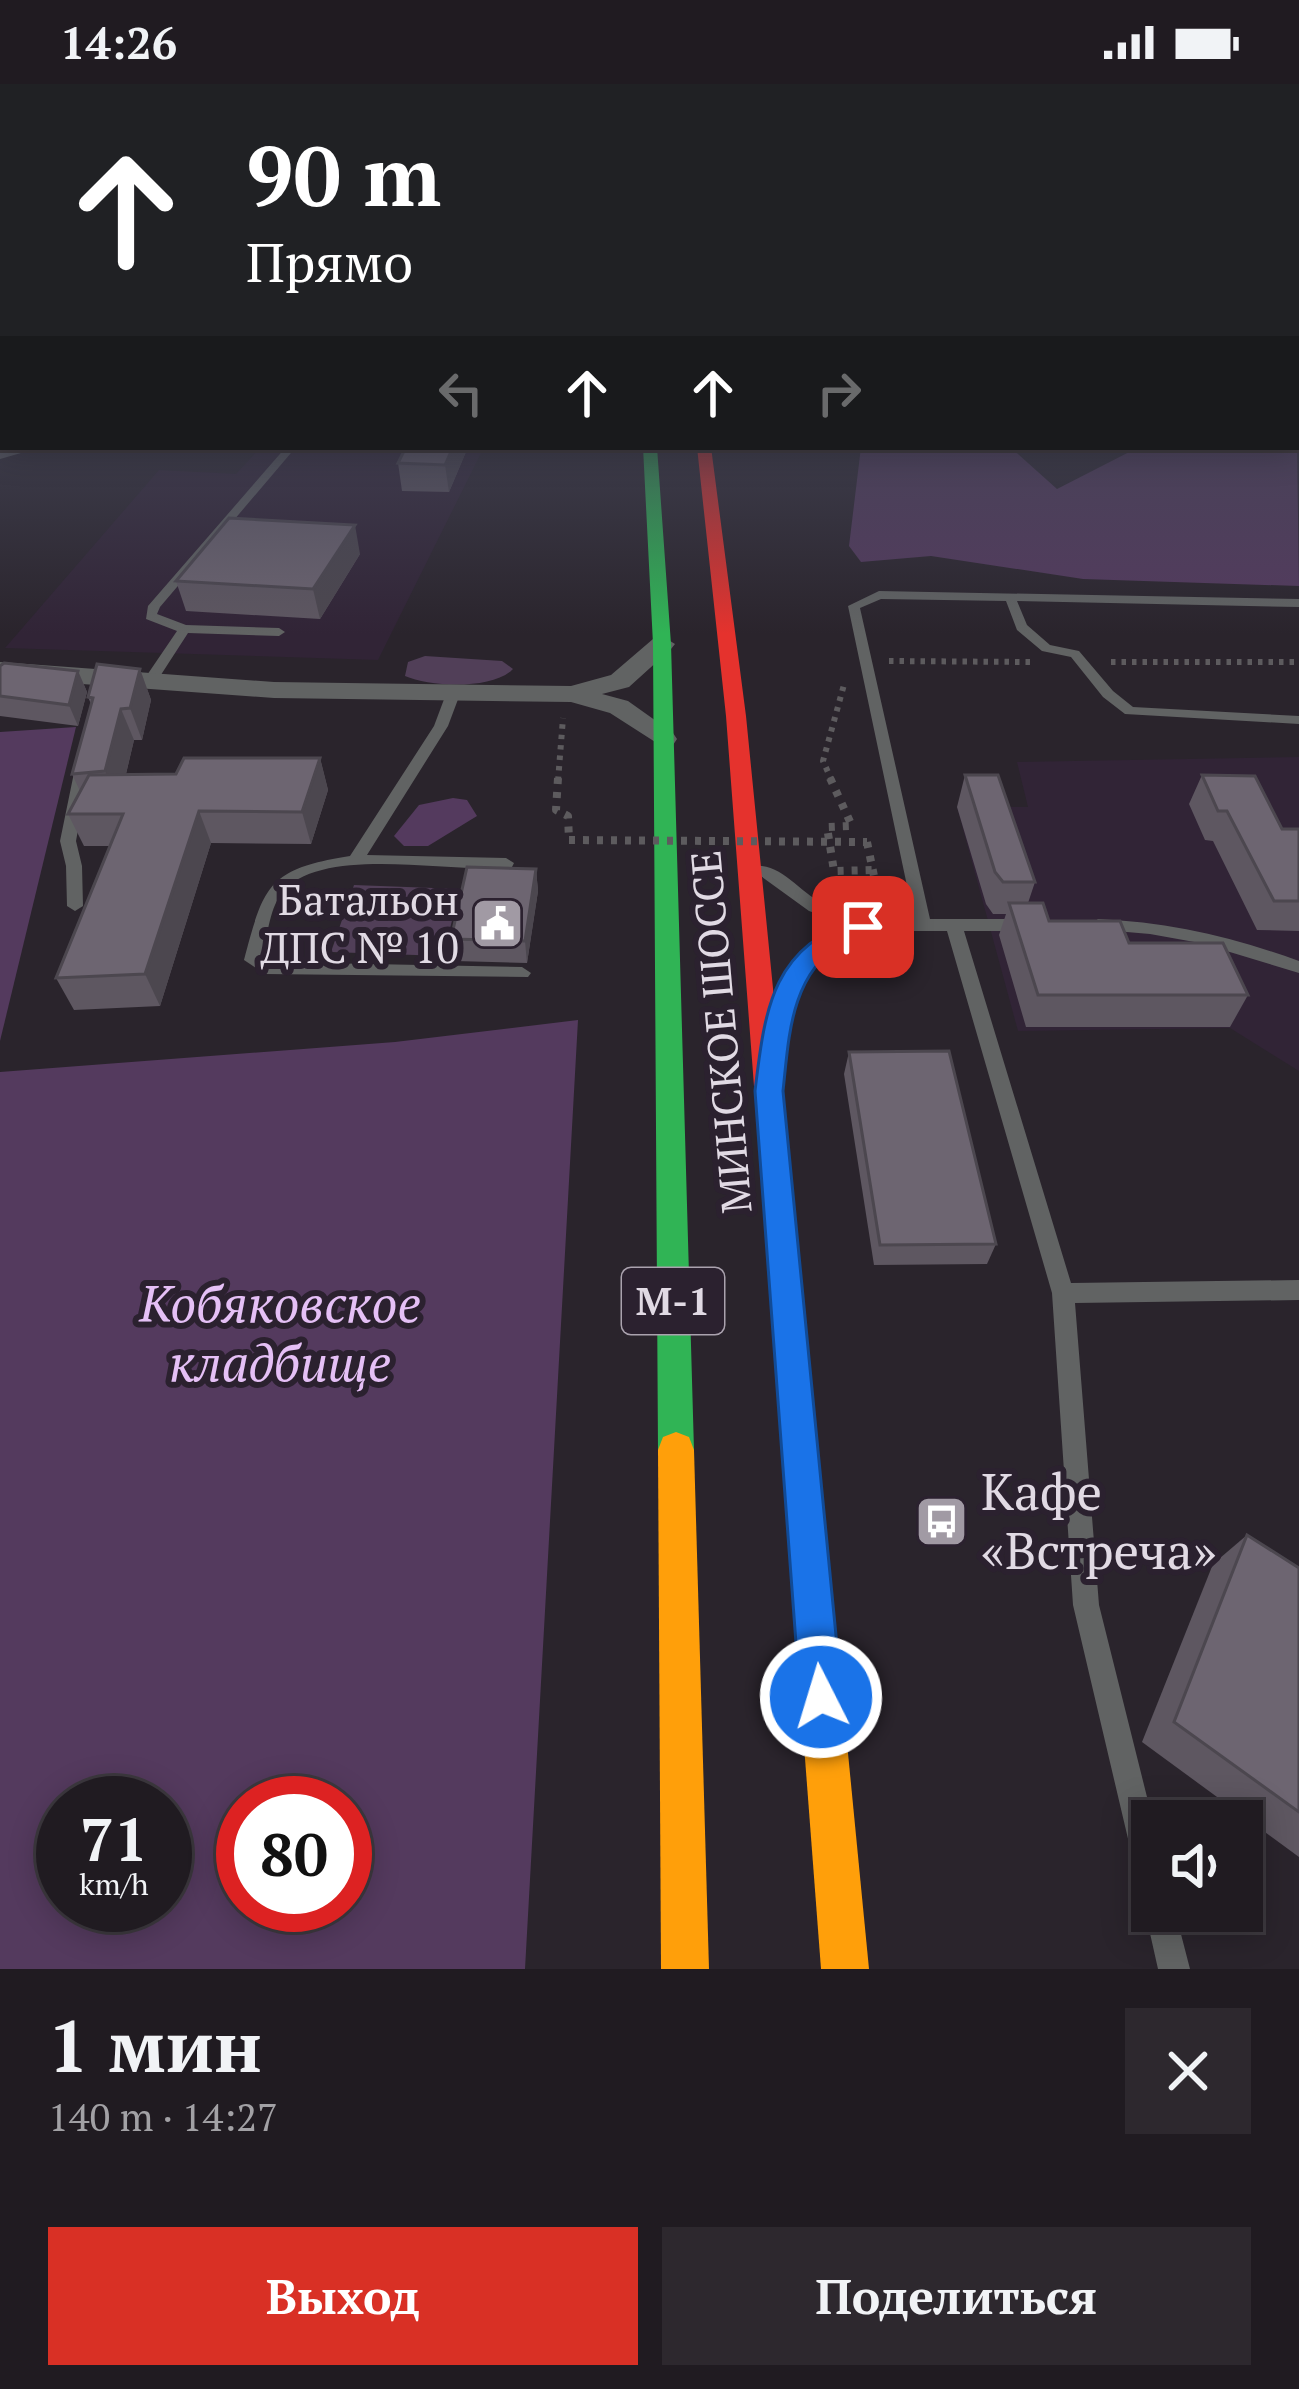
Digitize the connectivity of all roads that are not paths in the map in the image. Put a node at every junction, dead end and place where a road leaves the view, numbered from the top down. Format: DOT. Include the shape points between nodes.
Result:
graph roads {
  1 [pos="281,459"];
  2 [pos="651,459"];
  3 [pos="706,459"];
  4 [pos="738,486"];
  5 [pos="627,514"];
  6 [pos="723,581"];
  7 [pos="1010,598"];
  8 [pos="1299,602"];
  9 [pos="184,629"];
  10 [pos="279,632"];
  11 [pos="662,638"];
  12 [pos="0,670"];
  13 [pos="150,681"];
  14 [pos="453,694"];
  15 [pos="567,704"];
  16 [pos="1299,720"];
  17 [pos="663,740"];
  18 [pos="86,748"];
  19 [pos="748,850"];
  20 [pos="355,861"];
  21 [pos="506,863"];
  22 [pos="75,906"];
  23 [pos="870,925"];
  24 [pos="923,925"];
  25 [pos="954,925"];
  26 [pos="1049,925"];
  27 [pos="1073,925"];
  28 [pos="1299,967"];
  29 [pos="522,973"];
  30 [pos="769,1091"];
  31 [pos="1299,1290"];
  32 [pos="1063,1293"];
  33 [pos="1133,1800"];
  34 [pos="1165,1932"];
  35 [pos="685,1969"];
  36 [pos="845,1969"];
  37 [pos="1174,1969"];
  1 -- 9 [label="lane" via="154,606 150,616 160,624"];
  2 -- 11 [label="highway, МИНСКОЕ ШОССЕ / М-1"];
  3 -- 6 [label="highway, МИНСКОЕ ШОССЕ / М-1"];
  4 -- 6 [label="highway"];
  5 -- 11 [label="highway"];
  6 -- 19 [label="highway, МИНСКОЕ ШОССЕ / М-1"];
  7 -- 8 [label="lane"];
  7 -- 16 [label="lane" via="1021,627 1046,647 1075,655 1130,711"];
  7 -- 24 [label="lane" via="879,595 854,606"];
  9 -- 10 [label="lane"];
  9 -- 13 [label="lane"];
  11 -- 15 [label="street" via="620,681"];
  11 -- 17 [label="highway, МИНСКОЕ ШОССЕ / М-1"];
  12 -- 13 [label="street" via="103,684"];
  13 -- 14 [label="street"];
  14 -- 15 [label="street"];
  14 -- 20 [label="lane"];
  15 -- 17 [label="street" via="619,707"];
  17 -- 35 [label="highway, МИНСКОЕ ШОССЕ / М-1"];
  18 -- 22 [label="lane" via="68,841"];
  19 -- 23 [label="lane" via="802,899"];
  19 -- 30 [label="highway, МИНСКОЕ ШОССЕ / М-1"];
  20 -- 21 [label="lane"];
  20 -- 29 [label="lane" via="321,865 279,885 256,965"];
  23 -- 24 [label="lane"];
  23 -- 30 [label="lane" via="833,937 796,970 776,1023"];
  24 -- 25 [label="lane"];
  25 -- 26 [label="lane"];
  25 -- 32 [label="lane"];
  27 -- 28 [label="lane" via="1144,925"];
  30 -- 36 [label="highway, МИНСКОЕ ШОССЕ / М-1"];
  31 -- 32 [label="lane"];
  32 -- 33 [label="lane" via="1085,1606"];
  34 -- 37 [label="lane"];
}
